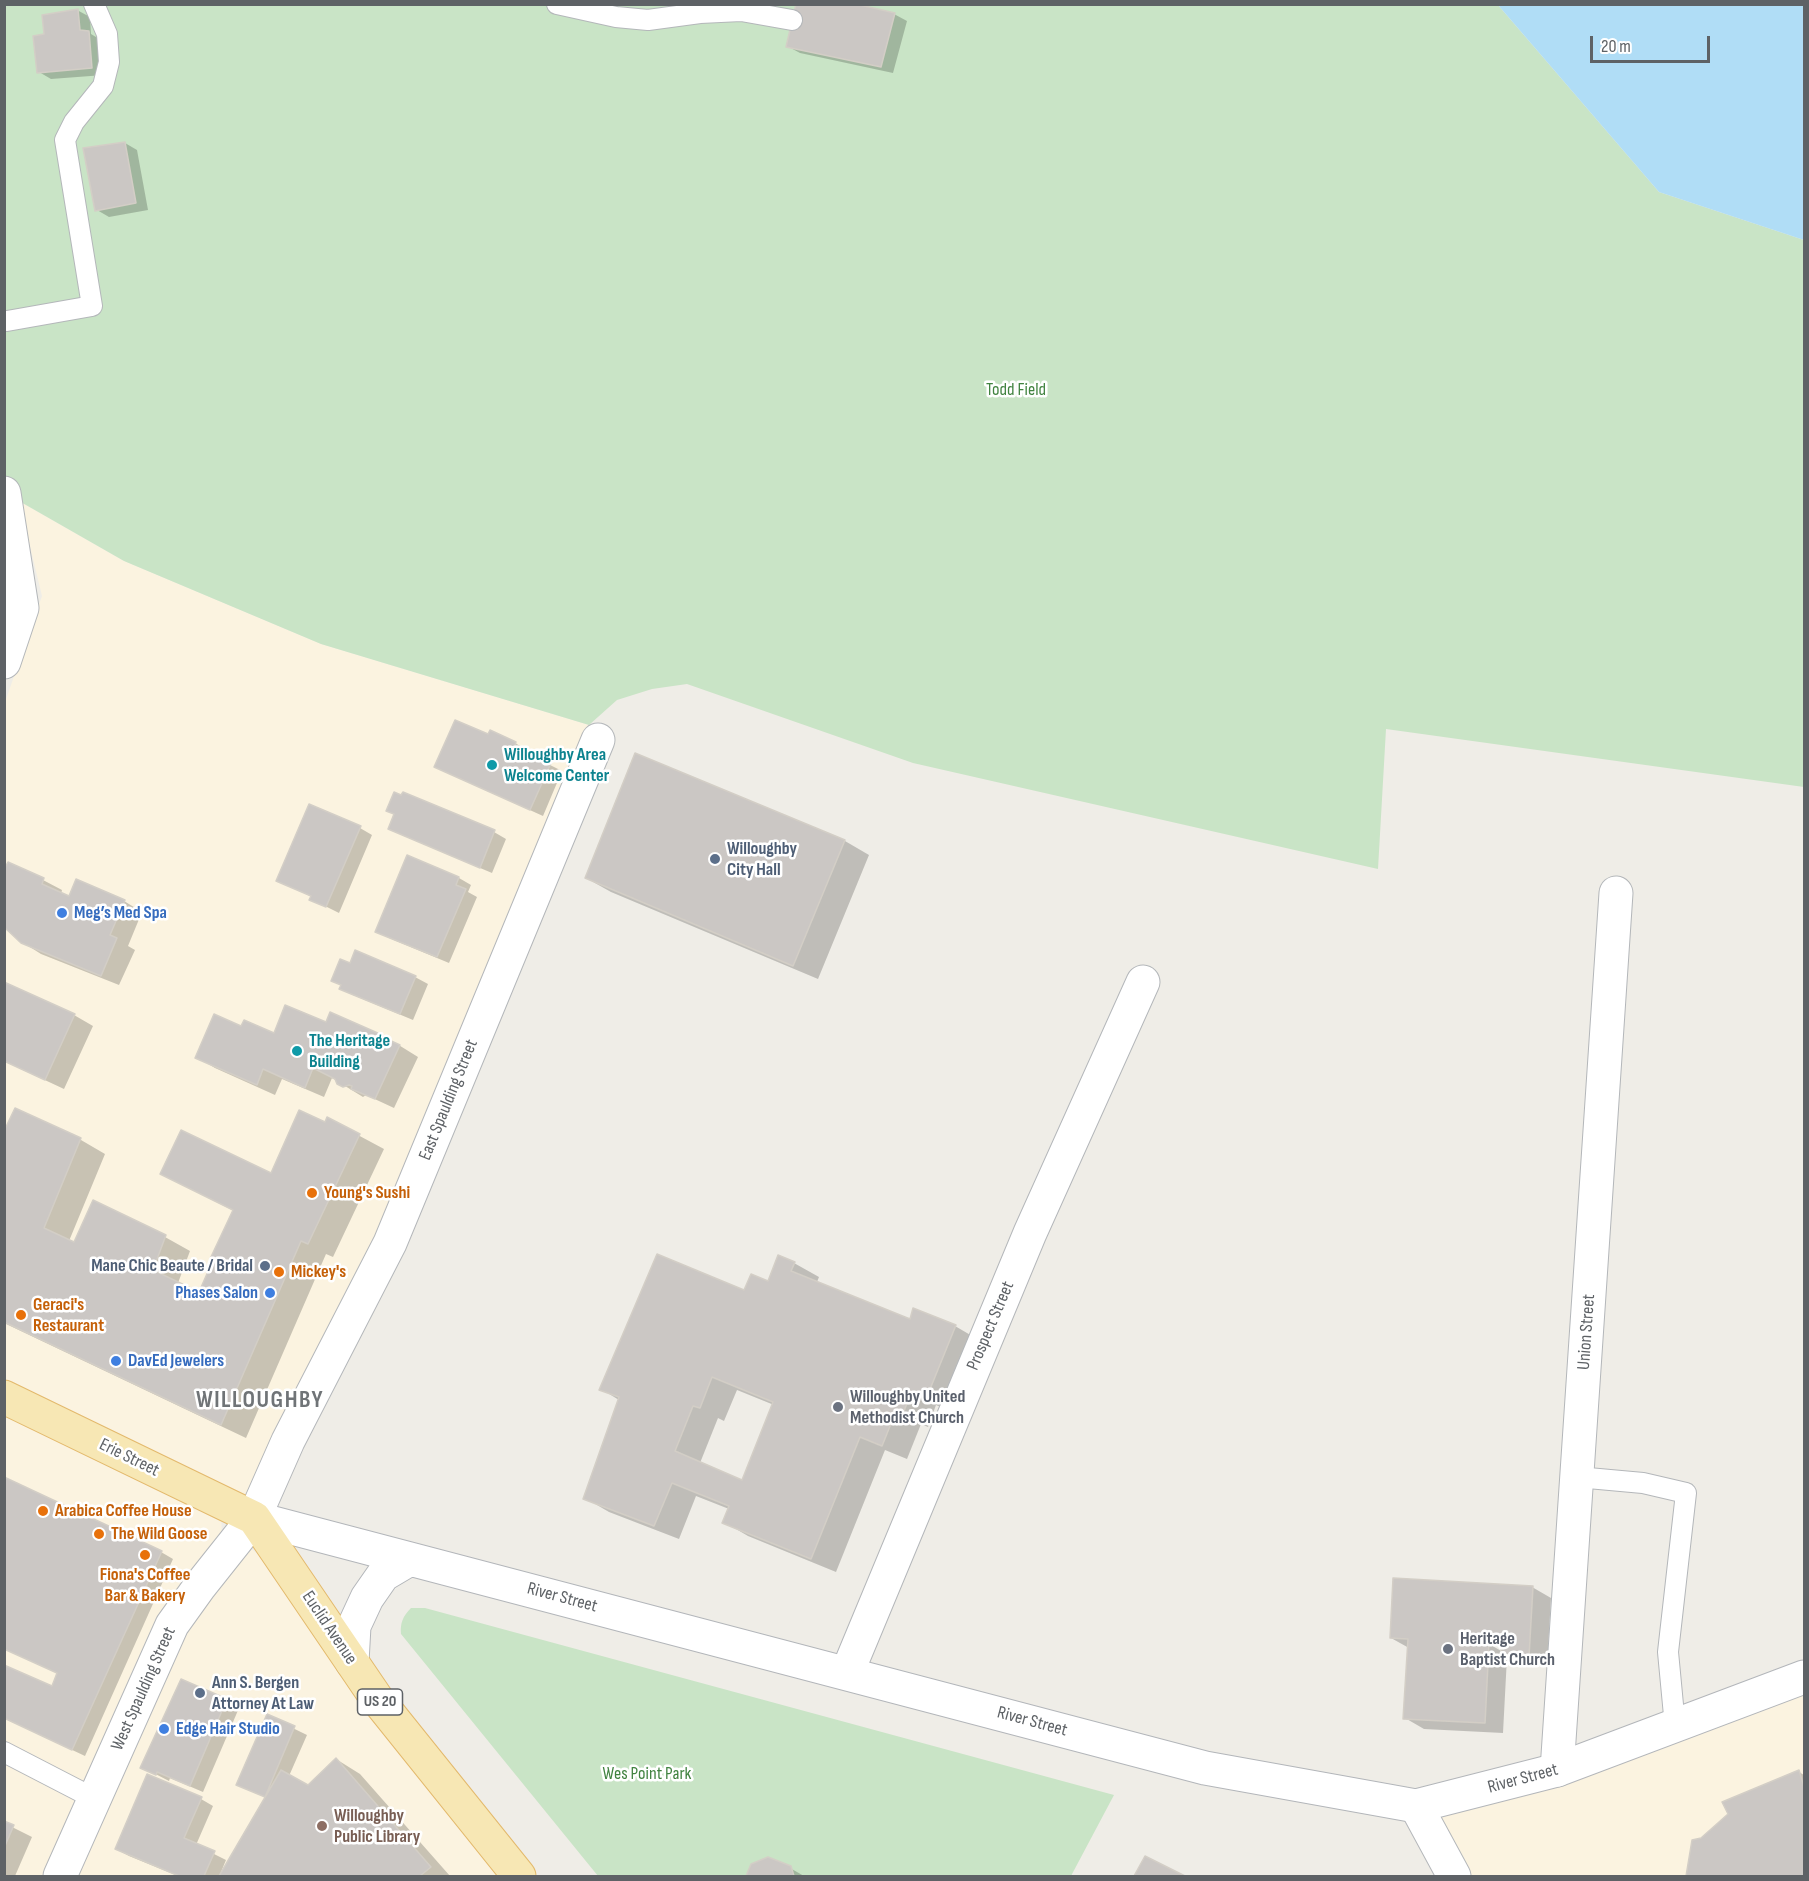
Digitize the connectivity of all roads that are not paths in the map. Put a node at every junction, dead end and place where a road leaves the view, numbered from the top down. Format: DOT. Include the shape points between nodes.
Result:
graph roads {
  1 [pos="94,4"];
  2 [pos="557,4"];
  3 [pos="792,20"];
  4 [pos="7,321"];
  5 [pos="4,493"];
  6 [pos="4,662"];
  7 [pos="598,740"];
  8 [pos="1616,893"];
  9 [pos="1143,982"];
  10 [pos="4,1397"];
  11 [pos="1577,1477"];
  12 [pos="254,1518"];
  13 [pos="410,1559"];
  14 [pos="352,1662"];
  15 [pos="847,1673"];
  16 [pos="1804,1677"];
  17 [pos="1675,1725"];
  18 [pos="4,1752"];
  19 [pos="1557,1770"];
  20 [pos="95,1799"];
  21 [pos="1416,1806"];
  22 [pos="60,1876"];
  23 [pos="519,1876"];
  24 [pos="1454,1876"];
  1 -- 4 [label="lane" via="107,34 109,62 104,86 74,122 65,140 92,306"];
  2 -- 3 [label="lane" via="648,20 741,11"];
  5 -- 6 [label="street" via="22,608"];
  7 -- 12 [label="street, East Spaulding Street" via="390,1243 288,1440"];
  8 -- 11 [label="street, Union Street"];
  9 -- 15 [label="street, Prospect Street" via="1030,1233"];
  10 -- 12 [label="main road, Erie Street / US 20"];
  11 -- 17 [label="lane" via="1643,1483 1686,1493 1668,1652"];
  11 -- 19 [label="street, Union Street"];
  12 -- 13 [label="street, River Street"];
  12 -- 14 [label="main road, Euclid Avenue / US 20"];
  12 -- 20 [label="street, West Spaulding Street" via="172,1625"];
  13 -- 14 [label="street" via="383,1575 367,1598 354,1626"];
  13 -- 15 [label="street, River Street"];
  14 -- 23 [label="main road, Euclid Avenue / US 20" via="377,1699"];
  15 -- 21 [label="street, River Street" via="1205,1768"];
  16 -- 17 [label="street, River Street"];
  17 -- 19 [label="street, River Street"];
  18 -- 20 [label="lane"];
  19 -- 21 [label="street, River Street"];
  20 -- 22 [label="street, West Spaulding Street"];
  21 -- 24 [label="street"];
}
